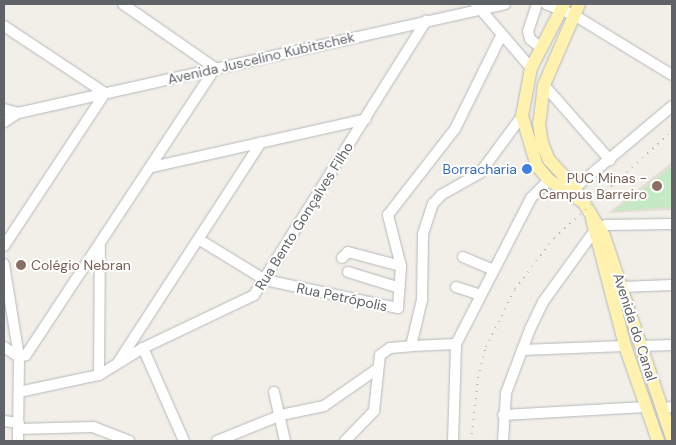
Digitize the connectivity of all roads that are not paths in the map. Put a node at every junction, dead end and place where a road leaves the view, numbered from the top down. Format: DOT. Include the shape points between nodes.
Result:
graph roads {
  1 [pos="124,4"];
  2 [pos="504,4"];
  3 [pos="537,4"];
  4 [pos="546,4"];
  5 [pos="477,6"];
  6 [pos="562,6"];
  7 [pos="576,9"];
  8 [pos="426,21"];
  9 [pos="4,26"];
  10 [pos="501,36"];
  11 [pos="540,47"];
  12 [pos="215,68"];
  13 [pos="531,68"];
  14 [pos="672,75"];
  15 [pos="544,84"];
  16 [pos="105,93"];
  17 [pos="672,106"];
  18 [pos="4,109"];
  19 [pos="18,113"];
  20 [pos="522,116"];
  21 [pos="366,119"];
  22 [pos="4,122"];
  23 [pos="261,142"];
  24 [pos="610,160"];
  25 [pos="152,167"];
  26 [pos="549,180"];
  27 [pos="571,191"];
  28 [pos="672,224"];
  29 [pos="595,227"];
  30 [pos="200,240"];
  31 [pos="4,246"];
  32 [pos="100,247"];
  33 [pos="463,257"];
  34 [pos="342,258"];
  35 [pos="4,264"];
  36 [pos="401,266"];
  37 [pos="493,270"];
  38 [pos="348,272"];
  39 [pos="264,280"];
  40 [pos="672,285"];
  41 [pos="456,287"];
  42 [pos="622,287"];
  43 [pos="400,288"];
  44 [pos="481,295"];
  45 [pos="456,344"];
  46 [pos="672,345"];
  47 [pos="411,346"];
  48 [pos="625,346"];
  49 [pos="642,346"];
  50 [pos="4,347"];
  51 [pos="143,348"];
  52 [pos="522,350"];
  53 [pos="19,357"];
  54 [pos="116,366"];
  55 [pos="377,369"];
  56 [pos="99,375"];
  57 [pos="19,392"];
  58 [pos="274,392"];
  59 [pos="646,408"];
  60 [pos="667,408"];
  61 [pos="281,415"];
  62 [pos="503,415"];
  63 [pos="4,421"];
  64 [pos="18,426"];
  65 [pos="672,438"];
  66 [pos="18,441"];
  67 [pos="128,441"];
  68 [pos="184,441"];
  69 [pos="217,441"];
  70 [pos="285,441"];
  71 [pos="344,441"];
  72 [pos="453,441"];
  73 [pos="503,441"];
  74 [pos="658,441"];
  1 -- 12 [label="street"];
  2 -- 5 [label="street, Avenida Juscelino Kubitschek"];
  3 -- 11 [label="street" via="528,31 530,39"];
  4 -- 6 [label="street"];
  5 -- 8 [label="street, Avenida Juscelino Kubitschek"];
  5 -- 10 [label="street"];
  6 -- 7 [label="street"];
  6 -- 11 [label="main road"];
  7 -- 14 [label="street"];
  7 -- 15 [label="main road"];
  8 -- 12 [label="street, Avenida Juscelino Kubitschek"];
  8 -- 21 [label="street, Rua Bento Gonçalves Filho"];
  9 -- 16 [label="street"];
  10 -- 13 [label="street"];
  10 -- 36 [label="street, Rua Petrópolis" via="455,129 388,215"];
  11 -- 13 [label="main road"];
  12 -- 16 [label="street, Avenida Juscelino Kubitschek"];
  12 -- 25 [label="street"];
  13 -- 20 [label="main road"];
  15 -- 24 [label="street"];
  15 -- 27 [label="main road" via="539,124 542,143"];
  16 -- 19 [label="street, Avenida Juscelino Kubitschek"];
  16 -- 31 [label="street"];
  17 -- 24 [label="street"];
  18 -- 19 [label="street, Avenida Juscelino Kubitschek"];
  19 -- 22 [label="street, Avenida Juscelino Kubitschek"];
  20 -- 26 [label="main road" via="530,151"];
  20 -- 47 [label="street" via="480,173 441,195 433,204 423,234 422,300"];
  21 -- 23 [label="street"];
  21 -- 39 [label="street, Rua Bento Gonçalves Filho"];
  23 -- 25 [label="street"];
  23 -- 30 [label="street"];
  24 -- 27 [label="street"];
  25 -- 32 [label="street"];
  26 -- 27 [label="main road"];
  26 -- 37 [label="street" via="531,198"];
  27 -- 29 [label="main road, Avenida do Canal" via="583,202"];
  28 -- 29 [label="street"];
  29 -- 42 [label="main road, Avenida do Canal"];
  29 -- 48 [label="main road, Avenida do Canal"];
  29 -- 52 [label="street" via="543,302"];
  30 -- 39 [label="street, Rua Petrópolis"];
  30 -- 54 [label="street"];
  32 -- 53 [label="street" via="26,355"];
  32 -- 56 [label="street"];
  33 -- 37 [label="street"];
  34 -- 36 [label="street" via="348,252"];
  35 -- 53 [label="street"];
  36 -- 43 [label="street, Rua Petrópolis"];
  37 -- 44 [label="street"];
  38 -- 43 [label="street"];
  39 -- 43 [label="street, Rua Petrópolis" via="398,308"];
  39 -- 51 [label="street, Rua Bento Gonçalves Filho" via="254,296"];
  40 -- 42 [label="street"];
  41 -- 44 [label="street"];
  42 -- 49 [label="main road, Avenida do Canal"];
  44 -- 45 [label="street"];
  45 -- 47 [label="street"];
  45 -- 72 [label="street"];
  46 -- 49 [label="street"];
  47 -- 55 [label="street" via="384,351"];
  48 -- 52 [label="street"];
  48 -- 59 [label="main road, Avenida do Canal"];
  49 -- 60 [label="main road, Avenida do Canal"];
  50 -- 53 [label="street"];
  51 -- 54 [label="street, Rua Bento Gonçalves Filho"];
  51 -- 68 [label="street"];
  52 -- 62 [label="street"];
  53 -- 57 [label="street"];
  54 -- 56 [label="street, Rua Bento Gonçalves Filho"];
  55 -- 61 [label="street" via="324,406"];
  55 -- 71 [label="street" via="379,388 374,412"];
  56 -- 57 [label="street, Rua Bento Gonçalves Filho"];
  57 -- 64 [label="street"];
  58 -- 61 [label="street"];
  59 -- 62 [label="street"];
  59 -- 74 [label="main road, Avenida do Canal"];
  60 -- 65 [label="main road, Avenida do Canal"];
  61 -- 69 [label="street"];
  61 -- 70 [label="street"];
  62 -- 73 [label="street"];
  63 -- 64 [label="street"];
  64 -- 66 [label="street"];
  64 -- 67 [label="street" via="93,428"];
}
